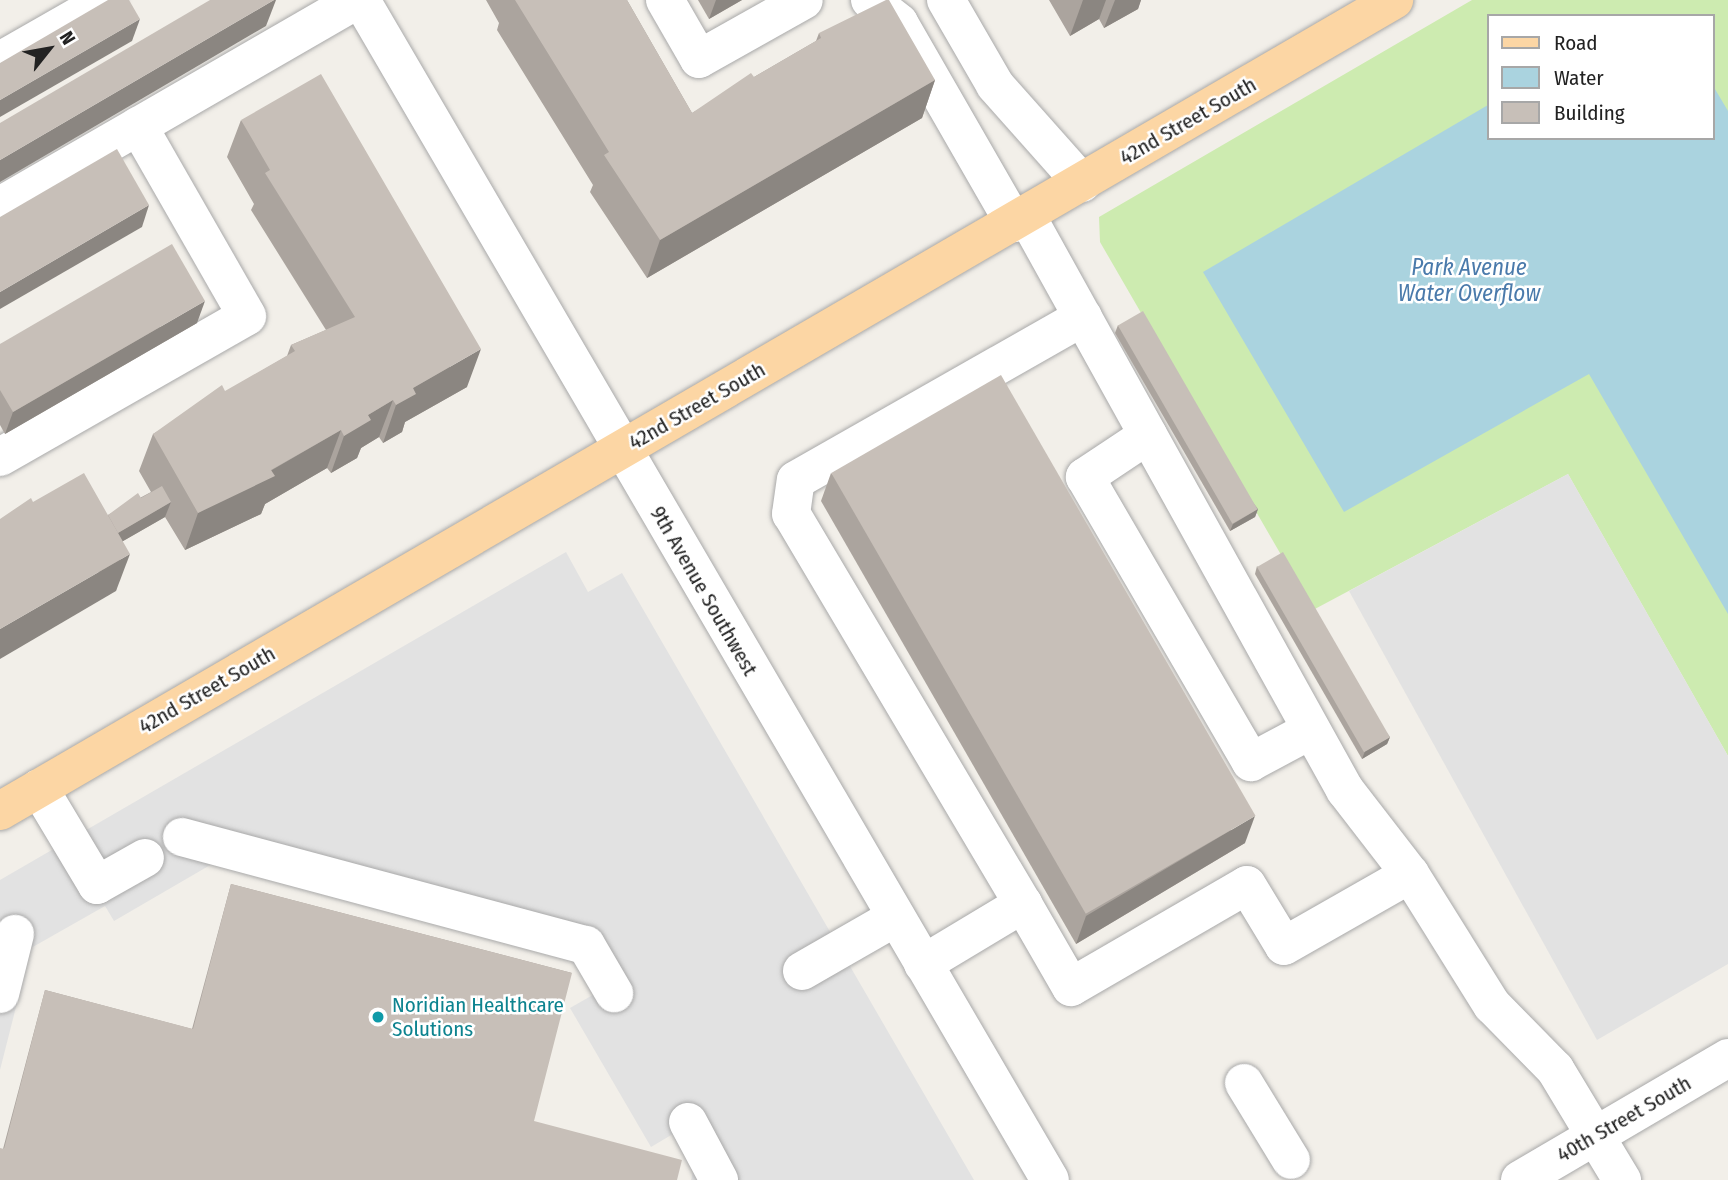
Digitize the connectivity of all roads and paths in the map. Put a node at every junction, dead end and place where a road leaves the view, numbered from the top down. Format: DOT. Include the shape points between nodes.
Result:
graph roads {
  1 [pos="107,0"];
  2 [pos="359,0"];
  3 [pos="665,0"];
  4 [pos="804,0"];
  5 [pos="870,0"];
  6 [pos="946,0"];
  7 [pos="1394,0"];
  8 [pos="0,61"];
  9 [pos="138,126"];
  10 [pos="1082,183"];
  11 [pos="0,206"];
  12 [pos="1020,219"];
  13 [pos="1083,317"];
  14 [pos="1148,435"];
  15 [pos="621,450"];
  16 [pos="0,457"];
  17 [pos="1311,730"];
  18 [pos="39,788"];
  19 [pos="0,811"];
  20 [pos="182,837"];
  21 [pos="145,858"];
  22 [pos="1410,874"];
  23 [pos="1023,904"];
  24 [pos="896,917"];
  25 [pos="15,934"];
  26 [pos="923,964"];
  27 [pos="802,971"];
  28 [pos="614,993"];
  29 [pos="0,994"];
  30 [pos="1728,1058"];
  31 [pos="1244,1083"];
  32 [pos="688,1122"];
  33 [pos="1596,1135"];
  34 [pos="1291,1160"];
  35 [pos="719,1180"];
  36 [pos="1050,1180"];
  37 [pos="1520,1180"];
  38 [pos="1622,1180"];
  1 -- 8 [label="street"];
  2 -- 9 [label="street"];
  2 -- 15 [label="street, 9th Avenue Southwest"];
  3 -- 4 [label="street" via="699,59"];
  5 -- 12 [label="street" via="899,23"];
  6 -- 10 [label="street" via="995,85"];
  7 -- 10 [label="main road, 42nd Street South"];
  9 -- 11 [label="street"];
  9 -- 16 [label="street" via="247,316"];
  10 -- 12 [label="main road, 42nd Street South"];
  12 -- 13 [label="street"];
  12 -- 15 [label="main road, 42nd Street South"];
  13 -- 14 [label="street"];
  13 -- 23 [label="street" via="796,480 791,514"];
  14 -- 17 [label="street"];
  14 -- 17 [label="street" via="1085,477 1251,762"];
  15 -- 18 [label="main road, 42nd Street South"];
  15 -- 24 [label="street, 9th Avenue Southwest"];
  17 -- 22 [label="street" via="1345,790"];
  18 -- 19 [label="main road, 42nd Street South"];
  18 -- 21 [label="street" via="97,885"];
  20 -- 28 [label="street" via="586,945"];
  22 -- 23 [label="street" via="1284,946 1247,885 1071,987"];
  22 -- 33 [label="street" via="1492,1004 1555,1069"];
  23 -- 26 [label="street"];
  24 -- 26 [label="street, 9th Avenue Southwest"];
  24 -- 27 [label="street"];
  25 -- 29 [label="street"];
  26 -- 36 [label="street, 9th Avenue Southwest"];
  30 -- 33 [label="street, 40th Street South"];
  31 -- 34 [label="street"];
  32 -- 35 [label="street"];
  33 -- 37 [label="street, 40th Street South"];
  33 -- 38 [label="street"];
}
